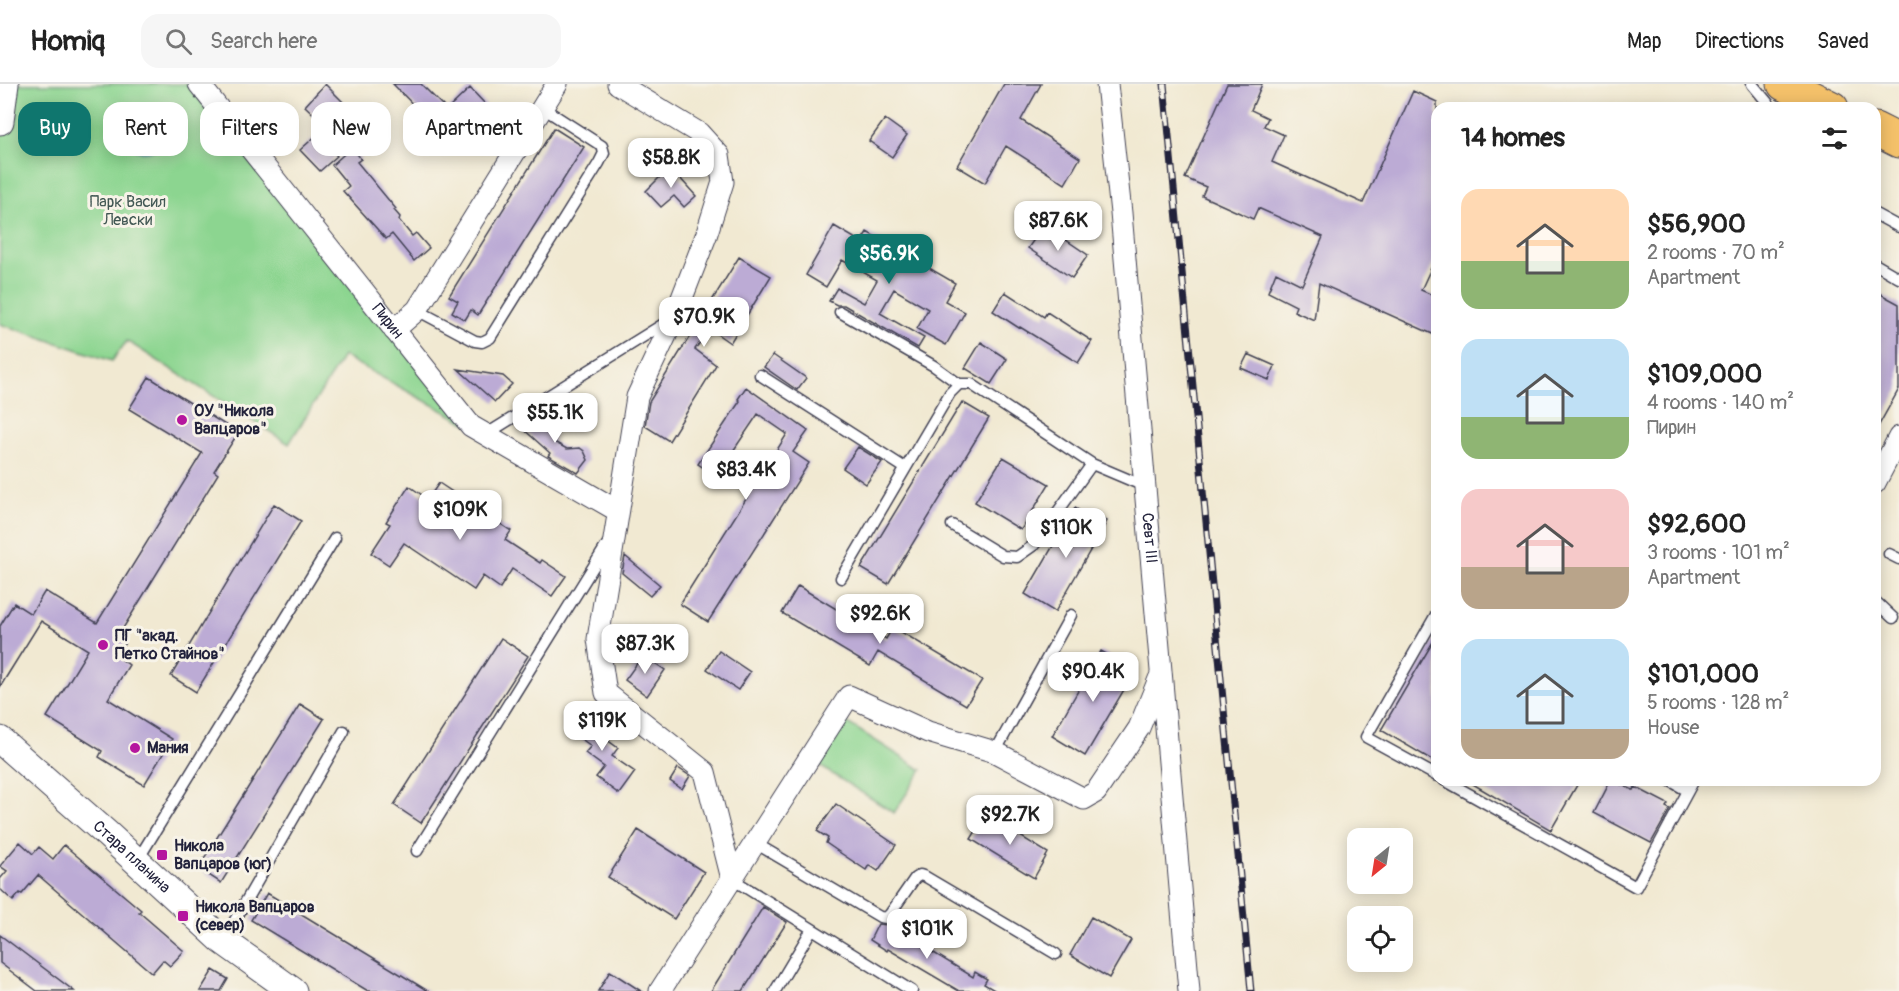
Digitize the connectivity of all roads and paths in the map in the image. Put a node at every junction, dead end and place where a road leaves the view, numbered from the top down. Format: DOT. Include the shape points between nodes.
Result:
graph roads {
  1 [pos="5,84"];
  2 [pos="199,84"];
  3 [pos="557,84"];
  4 [pos="618,84"];
  5 [pos="1107,84"];
  6 [pos="1752,84"];
  7 [pos="1784,84"];
  8 [pos="1767,102"];
  9 [pos="1820,102"];
  10 [pos="543,108"];
  11 [pos="0,121"];
  12 [pos="1881,132"];
  13 [pos="1899,141"];
  14 [pos="513,156"];
  15 [pos="1881,217"];
  16 [pos="1899,227"];
  17 [pos="1881,268"];
  18 [pos="1899,278"];
  19 [pos="417,310"];
  20 [pos="840,312"];
  21 [pos="675,316"];
  22 [pos="394,330"];
  23 [pos="760,375"];
  24 [pos="959,384"];
  25 [pos="485,435"];
  26 [pos="1899,437"];
  27 [pos="1092,464"];
  28 [pos="906,468"];
  29 [pos="1881,472"];
  30 [pos="1144,486"];
  31 [pos="618,511"];
  32 [pos="952,525"];
  33 [pos="614,533"];
  34 [pos="336,538"];
  35 [pos="841,578"];
  36 [pos="1881,607"];
  37 [pos="1071,615"];
  38 [pos="1893,618"];
  39 [pos="1431,623"];
  40 [pos="1161,674"];
  41 [pos="344,731"];
  42 [pos="2,744"];
  43 [pos="995,752"];
  44 [pos="1431,773"];
  45 [pos="1455,786"];
  46 [pos="1679,786"];
  47 [pos="1691,786"];
  48 [pos="1688,791"];
  49 [pos="755,843"];
  50 [pos="417,851"];
  51 [pos="137,861"];
  52 [pos="732,879"];
  53 [pos="812,929"];
  54 [pos="223,940"];
  55 [pos="1056,954"];
  56 [pos="294,991"];
  57 [pos="660,991"];
  58 [pos="775,991"];
  59 [pos="912,991"];
  60 [pos="1189,991"];
  1 -- 11 [label="street"];
  2 -- 22 [label="street, Пирин"];
  3 -- 10 [label="street"];
  4 -- 21 [label="street" via="699,133 719,155 723,182"];
  5 -- 30 [label="street, Севт III"];
  6 -- 8 [label="lane"];
  7 -- 9 [label="main road"];
  10 -- 19 [label="lane" via="602,146 604,153 490,338 475,341"];
  12 -- 13 [label="main road"];
  14 -- 19 [label="street"];
  15 -- 16 [label="lane"];
  17 -- 18 [label="lane"];
  19 -- 22 [label="street"];
  20 -- 24 [label="lane"];
  21 -- 25 [label="lane"];
  21 -- 31 [label="street" via="637,397"];
  22 -- 25 [label="street, Пирин" via="471,426"];
  23 -- 28 [label="lane"];
  24 -- 27 [label="lane" via="971,384"];
  24 -- 28 [label="lane"];
  25 -- 31 [label="street, Пирин"];
  26 -- 29 [label="street"];
  27 -- 30 [label="lane"];
  27 -- 32 [label="lane" via="1034,545 1017,557 1003,556"];
  28 -- 35 [label="lane"];
  30 -- 40 [label="street, Севт III"];
  31 -- 33 [label="street"];
  33 -- 50 [label="lane"];
  33 -- 52 [label="street" via="598,639 606,693 705,772"];
  34 -- 51 [label="lane"];
  36 -- 38 [label="lane"];
  37 -- 43 [label="lane"];
  39 -- 44 [label="lane" via="1366,737"];
  40 -- 43 [label="street" via="1139,728 1096,792 1083,799"];
  40 -- 60 [label="street, Севт III"];
  41 -- 54 [label="lane"];
  42 -- 51 [label="street, Стара планина"];
  43 -- 49 [label="street" via="928,732 849,696"];
  45 -- 48 [label="lane" via="1636,886"];
  46 -- 48 [label="lane"];
  47 -- 48 [label="lane"];
  49 -- 52 [label="street"];
  49 -- 55 [label="lane" via="880,917 890,914 915,878 926,877"];
  51 -- 54 [label="street, Стара планина"];
  52 -- 53 [label="lane"];
  52 -- 57 [label="street"];
  53 -- 58 [label="lane"];
  53 -- 59 [label="lane"];
  54 -- 56 [label="street, Стара планина"];
}
